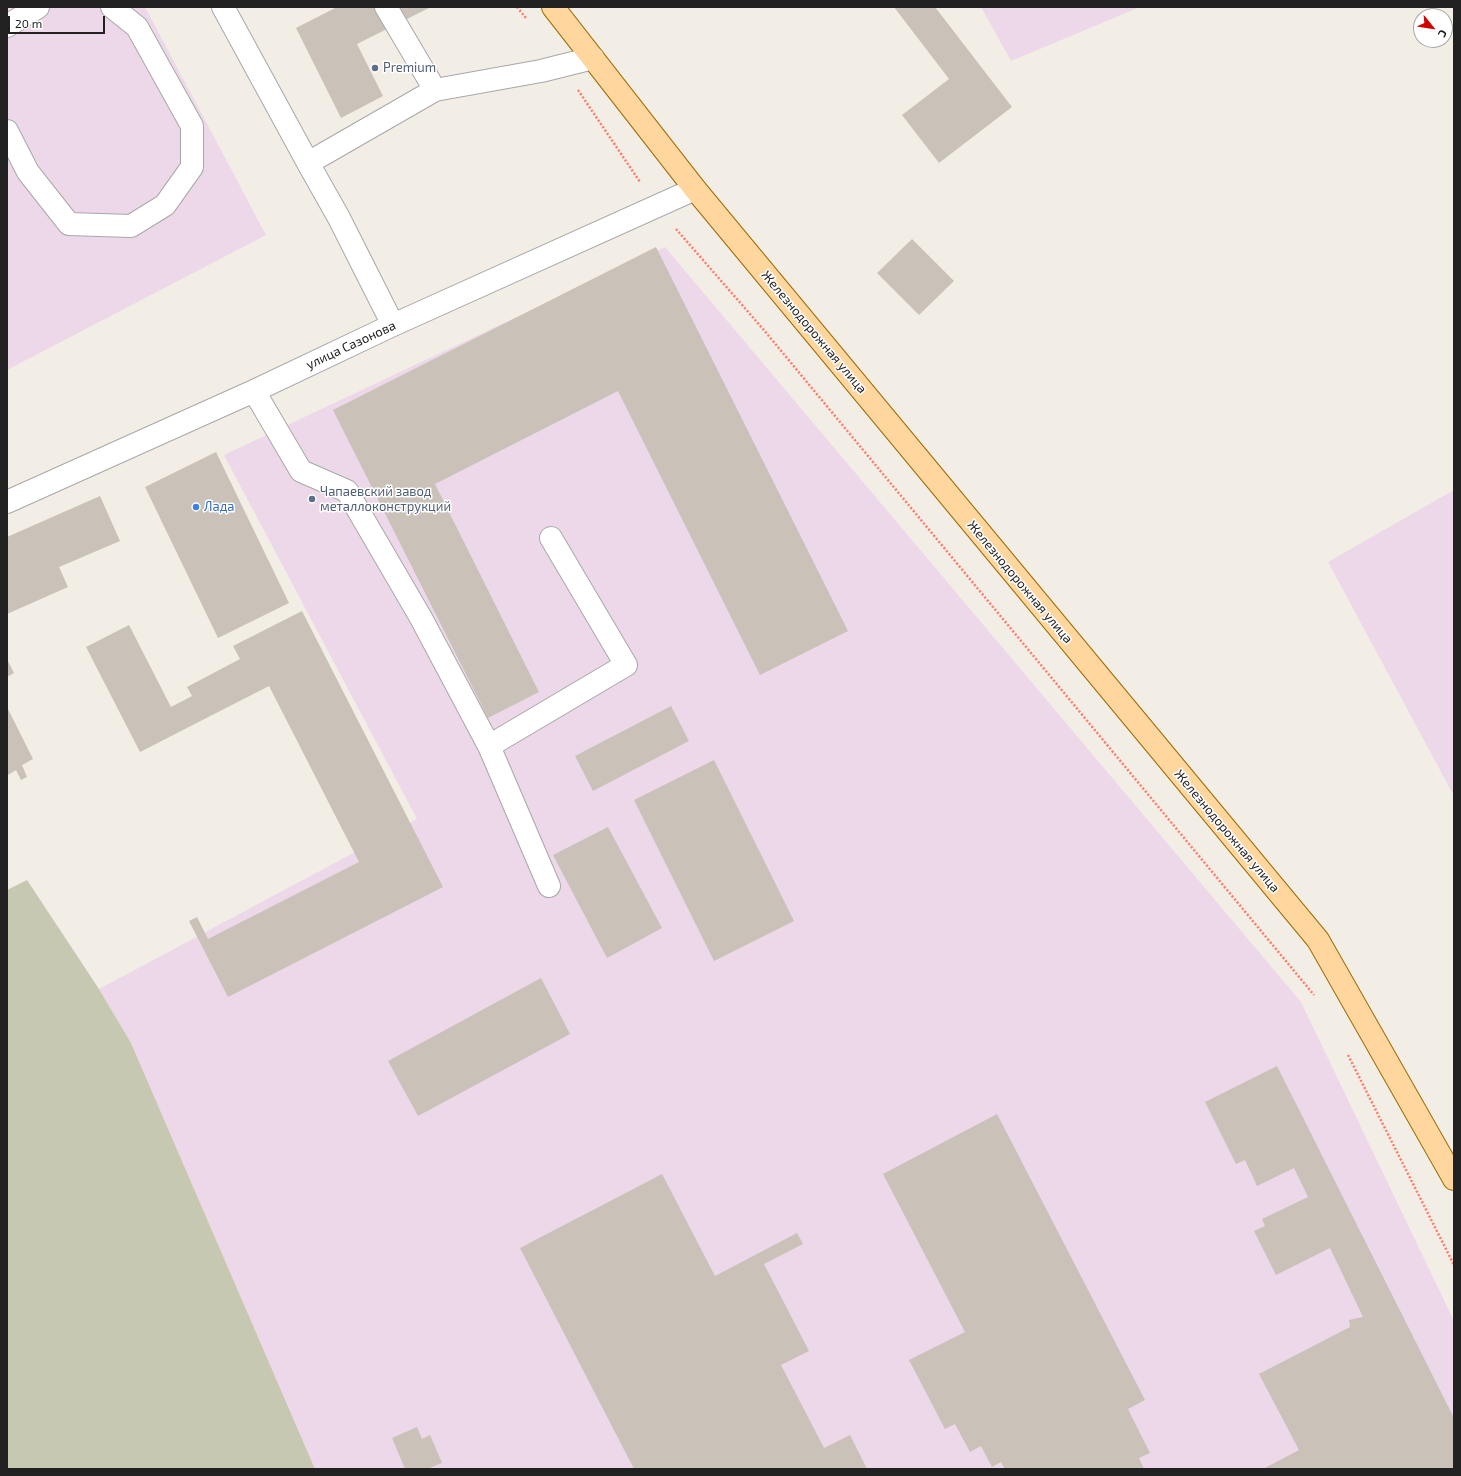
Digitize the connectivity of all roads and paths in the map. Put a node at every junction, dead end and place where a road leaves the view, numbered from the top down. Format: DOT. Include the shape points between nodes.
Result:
graph roads {
  1 [pos="38,7"];
  2 [pos="112,7"];
  3 [pos="224,7"];
  4 [pos="386,7"];
  5 [pos="517,7"];
  6 [pos="553,7"];
  7 [pos="526,19"];
  8 [pos="7,26"];
  9 [pos="592,58"];
  10 [pos="561,66"];
  11 [pos="435,90"];
  12 [pos="7,131"];
  13 [pos="308,163"];
  14 [pos="695,189"];
  15 [pos="657,206"];
  16 [pos="393,326"];
  17 [pos="254,391"];
  18 [pos="7,502"];
  19 [pos="551,538"];
  20 [pos="488,746"];
  21 [pos="549,886"];
  22 [pos="1316,996"];
  23 [pos="1347,1052"];
  24 [pos="1454,1179"];
  25 [pos="1454,1265"];
  1 -- 8 [label="street"];
  2 -- 12 [label="street" via="137,27 192,126 192,167 165,205 131,226 69,224 28,172"];
  3 -- 13 [label="street"];
  4 -- 11 [label="street"];
  5 -- 7 [label="path"];
  6 -- 9 [label="main road, Железнодорожная улица"];
  9 -- 10 [label="street"];
  9 -- 14 [label="main road, Железнодорожная улица"];
  10 -- 11 [label="street"];
  10 -- 15 [label="path"];
  11 -- 13 [label="street"];
  13 -- 16 [label="street" via="339,218"];
  14 -- 15 [label="street, улица Сазонова"];
  14 -- 24 [label="main road, Железнодорожная улица" via="1318,940"];
  15 -- 16 [label="street, улица Сазонова"];
  15 -- 22 [label="path" via="763,329"];
  16 -- 17 [label="street, улица Сазонова"];
  17 -- 18 [label="street, улица Сазонова"];
  17 -- 20 [label="street" via="301,471 347,492 421,618"];
  19 -- 20 [label="street" via="626,665"];
  20 -- 21 [label="street"];
  23 -- 25 [label="path"];
}
